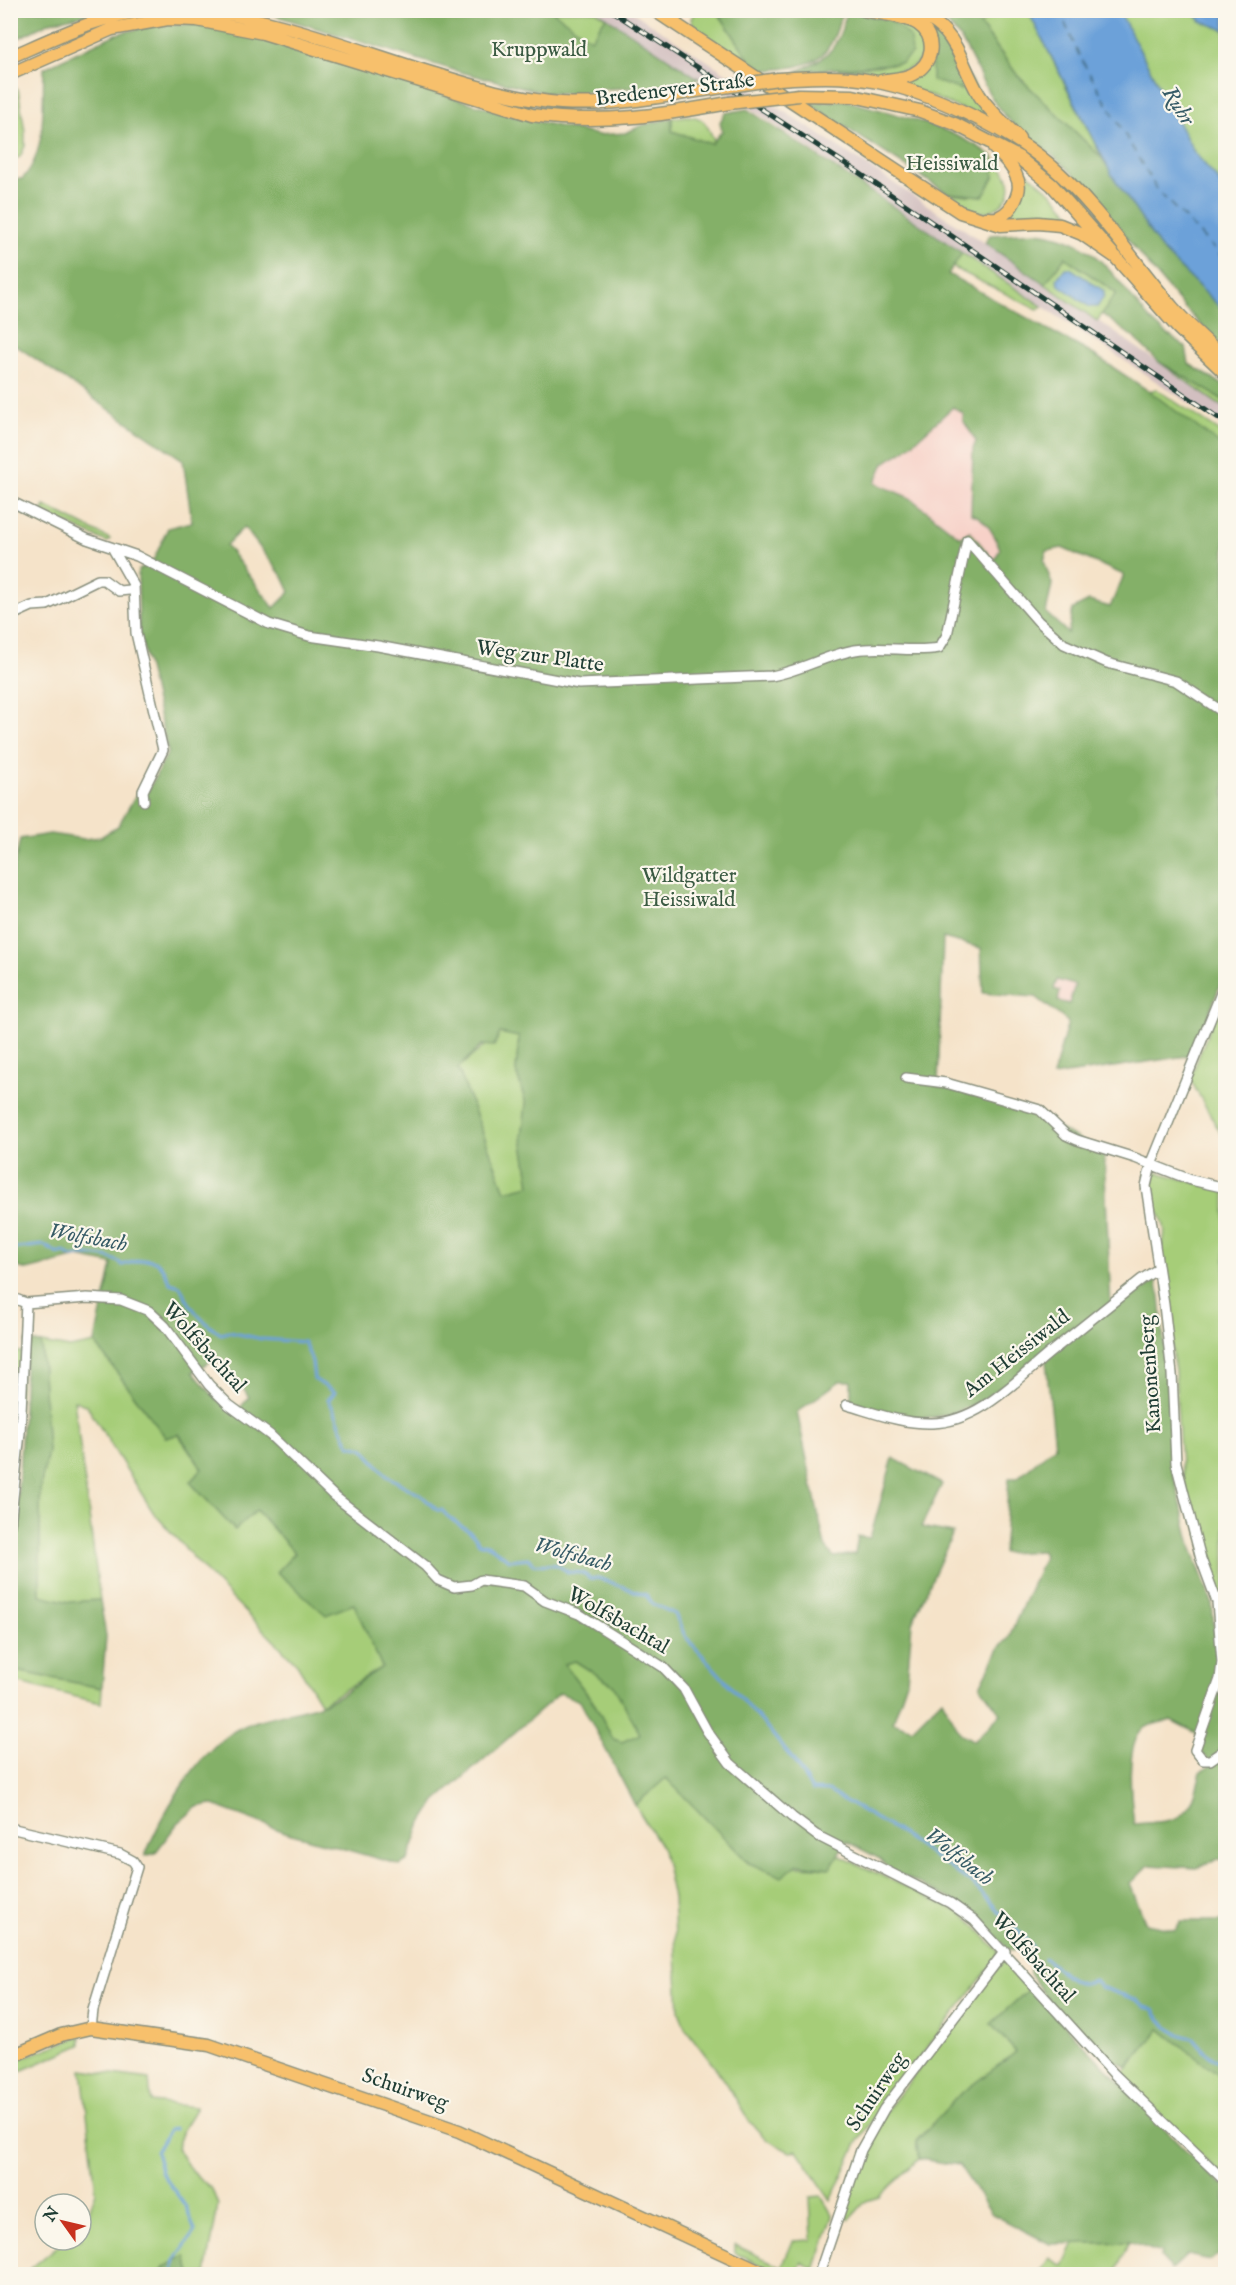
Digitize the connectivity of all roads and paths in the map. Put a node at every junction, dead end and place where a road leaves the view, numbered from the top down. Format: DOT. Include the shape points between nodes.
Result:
graph roads {
  1 [pos="148,10"];
  2 [pos="205,10"];
  3 [pos="654,10"];
  4 [pos="685,10"];
  5 [pos="863,10"];
  6 [pos="905,10"];
  7 [pos="669,20"];
  8 [pos="10,57"];
  9 [pos="10,74"];
  10 [pos="876,82"];
  11 [pos="988,140"];
  12 [pos="1030,150"];
  13 [pos="977,219"];
  14 [pos="1117,258"];
  15 [pos="1226,359"];
  16 [pos="1226,374"];
  17 [pos="13,505"];
  18 [pos="113,549"];
  19 [pos="134,586"];
  20 [pos="10,616"];
  21 [pos="1226,714"];
  22 [pos="144,801"];
  23 [pos="1226,981"];
  24 [pos="906,1078"];
  25 [pos="1151,1165"];
  26 [pos="1226,1188"];
  27 [pos="1158,1269"];
  28 [pos="10,1297"];
  29 [pos="26,1303"];
  30 [pos="847,1405"];
  31 [pos="10,1525"];
  32 [pos="1224,1662"];
  33 [pos="1226,1749"];
  34 [pos="10,1828"];
  35 [pos="1005,1951"];
  36 [pos="91,2028"];
  37 [pos="10,2057"];
  38 [pos="1226,2182"];
  39 [pos="768,2274"];
  40 [pos="819,2274"];
  1 -- 8 [label="main road" via="109,18"];
  2 -- 10 [label="main road, Bredeneyer Straße, bridge" via="265,22 471,85 561,103 607,103 778,79 828,76"];
  3 -- 7 [label="main road"];
  4 -- 7 [label="main road"];
  5 -- 10 [label="main road" via="914,22 927,33 931,43 929,59 916,72"];
  6 -- 12 [label="main road" via="946,31 979,95"];
  7 -- 13 [label="main road" via="960,212"];
  9 -- 11 [label="main road, Bredeneyer Straße, bridge" via="112,28 168,19 197,20 263,33 504,108 543,116 615,120 729,103 799,96 853,96 920,111"];
  10 -- 12 [label="main road, Bredeneyer Straße" via="969,115"];
  11 -- 13 [label="main road" via="1019,180 1017,195 999,217"];
  11 -- 14 [label="main road, Bredeneyer Straße" via="1018,157 1052,185"];
  12 -- 15 [label="main road, Bredeneyer Straße" via="1072,186 1175,310"];
  13 -- 14 [label="main road" via="1001,225 1060,225 1082,234"];
  14 -- 16 [label="main road, Bredeneyer Straße" via="1178,328"];
  17 -- 18 [label="street, Weg zur Platte"];
  18 -- 19 [label="street"];
  18 -- 21 [label="street, Weg zur Platte" via="137,556 292,632 550,681 597,685 771,675 788,673 853,650 939,648 947,635 967,540 1064,644 1095,659 1176,681"];
  19 -- 20 [label="street" via="119,591 98,579 47,605 32,606"];
  19 -- 22 [label="street" via="136,633 163,750 143,790"];
  23 -- 25 [label="street, Kanonenberg"];
  24 -- 25 [label="street" via="946,1083 1040,1110 1077,1140"];
  25 -- 26 [label="street"];
  25 -- 27 [label="street, Kanonenberg" via="1146,1186"];
  27 -- 30 [label="street, Am Heissiwald" via="974,1412 932,1423 899,1421"];
  27 -- 32 [label="street, Kanonenberg" via="1172,1374 1176,1463 1198,1550 1217,1602 1219,1648"];
  28 -- 29 [label="street, Wolfsbachtal"];
  29 -- 31 [label="street" via="20,1433"];
  29 -- 35 [label="street, Wolfsbachtal" via="87,1298 121,1300 149,1311 229,1405 270,1435 334,1496 438,1580 454,1587 481,1580 524,1586 545,1601 579,1614 663,1667 684,1689 730,1763 792,1817 816,1835 950,1903"];
  32 -- 33 [label="street, Kanonenberg" via="1195,1750 1203,1760 1210,1760"];
  34 -- 36 [label="street" via="120,1854 137,1867 93,2010"];
  35 -- 38 [label="street, Wolfsbachtal" via="1114,2074"];
  35 -- 40 [label="street, Schuirweg" via="884,2109 861,2150"];
  36 -- 37 [label="main road, Schuirweg" via="61,2035"];
  36 -- 39 [label="main road, Schuirweg" via="209,2045 429,2118"];
}
